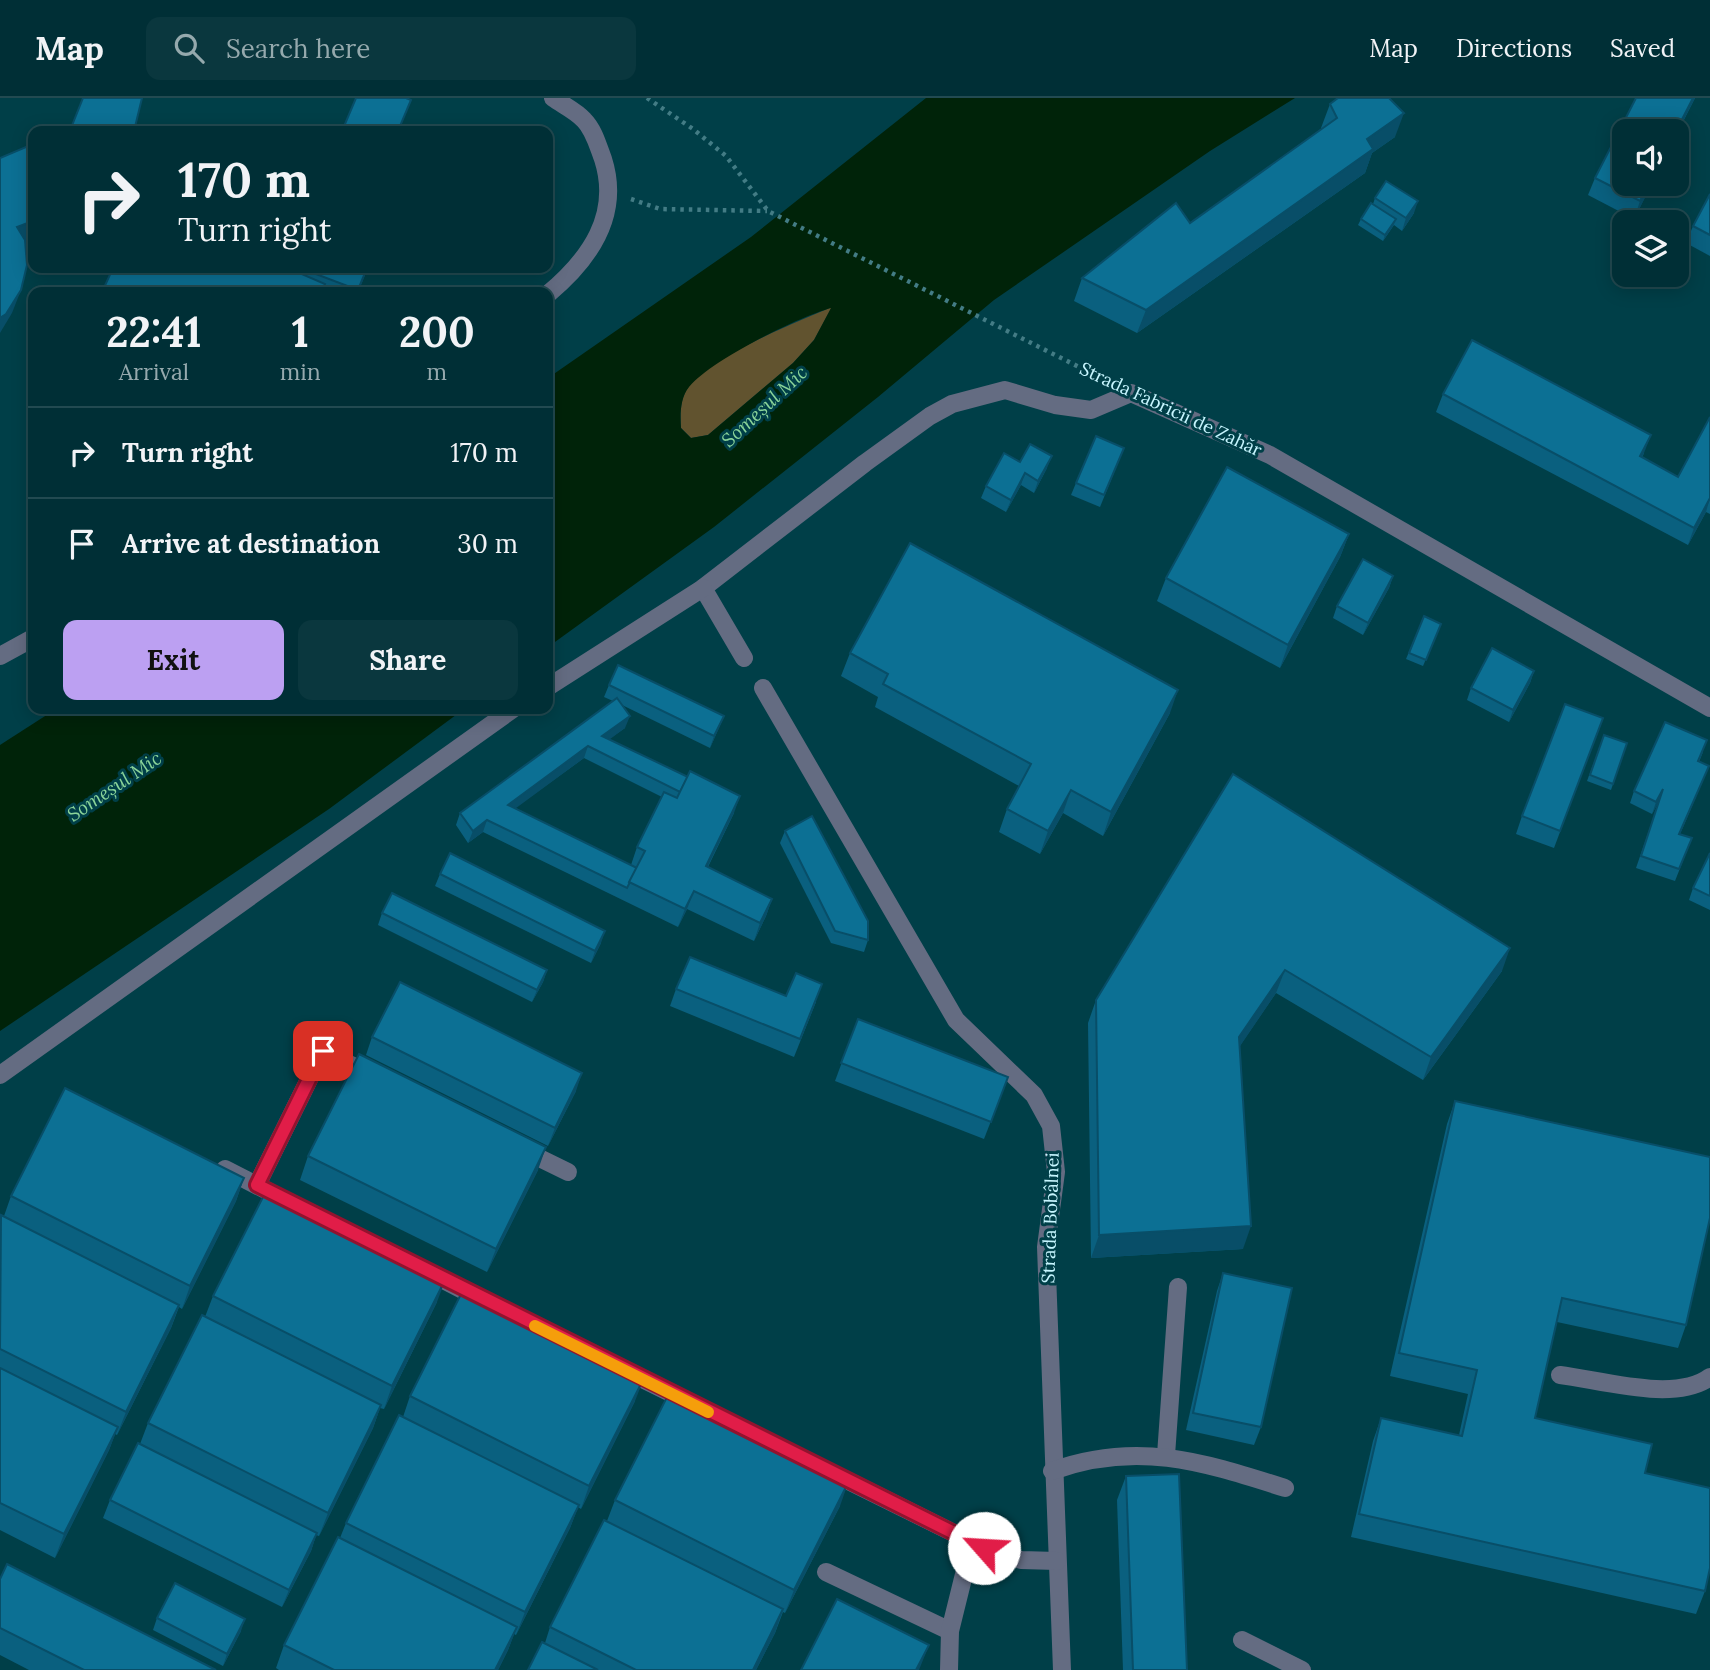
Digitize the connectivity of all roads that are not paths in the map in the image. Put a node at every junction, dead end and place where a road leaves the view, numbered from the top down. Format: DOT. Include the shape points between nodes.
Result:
graph roads {
  1 [pos="553,98"];
  2 [pos="553,289"];
  3 [pos="703,588"];
  4 [pos="28,641"];
  5 [pos="0,656"];
  6 [pos="744,658"];
  7 [pos="553,684"];
  8 [pos="763,688"];
  9 [pos="1710,708"];
  10 [pos="506,714"];
  11 [pos="0,1075"];
  12 [pos="384,1082"];
  13 [pos="507,1142"];
  14 [pos="209,1161"];
  15 [pos="568,1172"];
  16 [pos="257,1185"];
  17 [pos="304,1209"];
  18 [pos="411,1264"];
  19 [pos="1178,1287"];
  20 [pos="496,1307"];
  21 [pos="608,1362"];
  22 [pos="1559,1374"];
  23 [pos="1710,1377"];
  24 [pos="1166,1455"];
  25 [pos="1052,1471"];
  26 [pos="1285,1488"];
  27 [pos="972,1542"];
  28 [pos="1058,1560"];
  29 [pos="826,1572"];
  30 [pos="950,1631"];
  31 [pos="1242,1640"];
  32 [pos="949,1670"];
  33 [pos="1062,1670"];
  34 [pos="1302,1670"];
  1 -- 2 [label="street" via="584,120 597,141 609,192 601,233 585,259"];
  3 -- 6 [label="street"];
  3 -- 7 [label="street"];
  3 -- 9 [label="street, Strada Fabricii de Zahăr" via="865,463 952,404 1005,390 1091,410 1130,393 1270,455"];
  4 -- 5 [label="street"];
  8 -- 25 [label="street, Strada Bobâlnei" via="956,1020 1034,1095 1051,1126 1056,1172 1046,1247"];
  10 -- 11 [label="street"];
  12 -- 16 [label="street" via="323,1051"];
  13 -- 15 [label="street"];
  14 -- 16 [label="street"];
  16 -- 17 [label="street"];
  18 -- 20 [label="street"];
  19 -- 24 [label="street"];
  21 -- 27 [label="street"];
  22 -- 23 [label="street" via="1668,1390 1698,1387"];
  24 -- 25 [label="street" via="1079,1461"];
  24 -- 26 [label="street"];
  25 -- 28 [label="street, Strada Bobâlnei"];
  27 -- 28 [label="street" via="1021,1560"];
  27 -- 30 [label="street"];
  28 -- 33 [label="street, Strada Bobâlnei"];
  29 -- 30 [label="street"];
  30 -- 32 [label="street"];
  31 -- 34 [label="street"];
}
